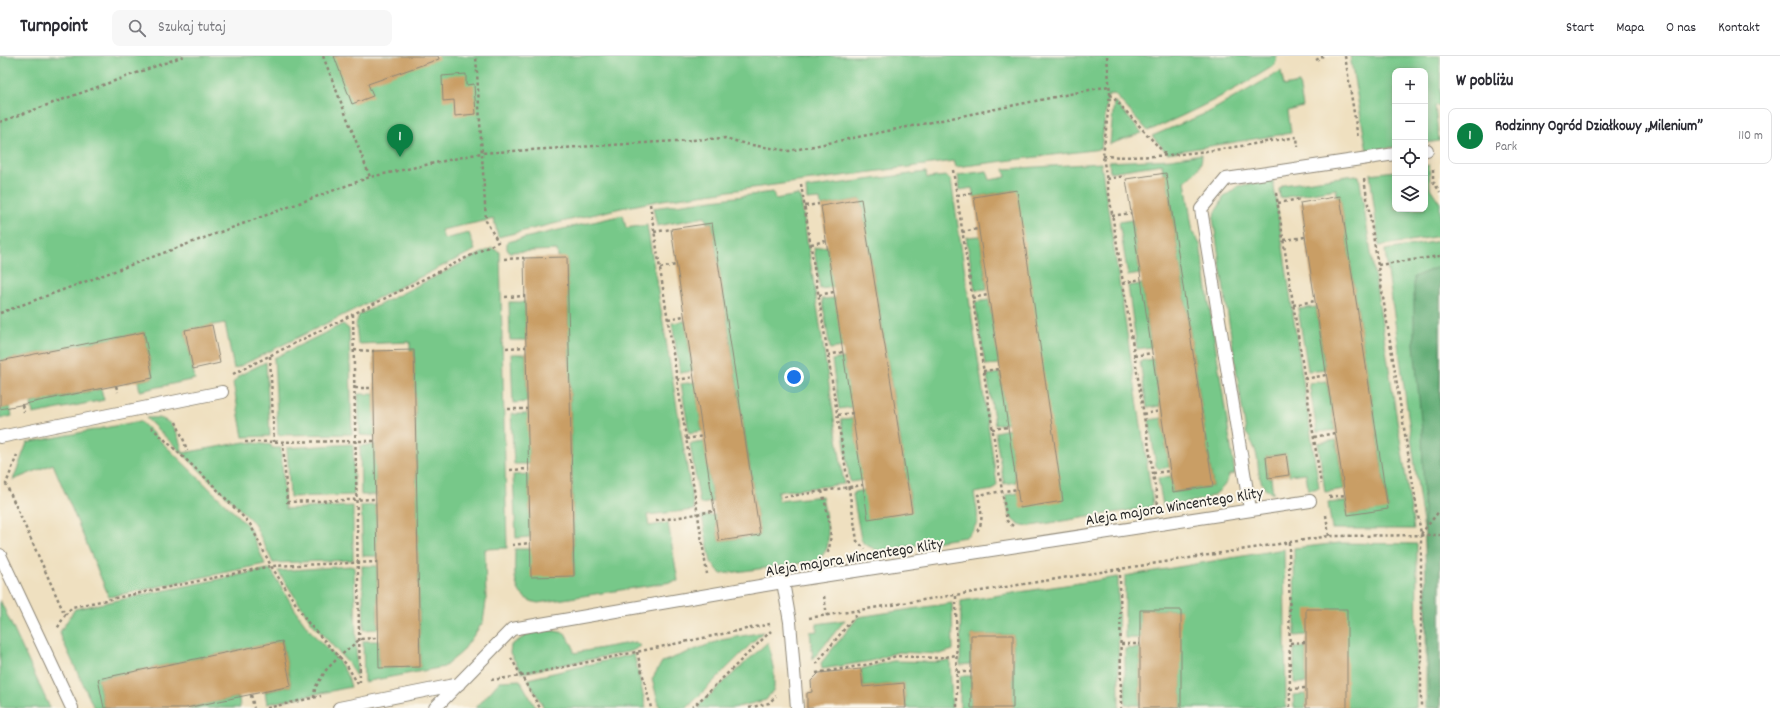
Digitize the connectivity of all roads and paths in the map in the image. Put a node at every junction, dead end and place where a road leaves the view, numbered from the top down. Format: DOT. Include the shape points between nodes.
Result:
graph roads {
  1 [pos="184,56"];
  2 [pos="323,56"];
  3 [pos="476,56"];
  4 [pos="1107,56"];
  5 [pos="1323,56"];
  6 [pos="1345,56"];
  7 [pos="1316,60"];
  8 [pos="1109,86"];
  9 [pos="1110,94"];
  10 [pos="0,122"];
  11 [pos="1297,137"];
  12 [pos="481,153"];
  13 [pos="1392,154"];
  14 [pos="1103,156"];
  15 [pos="1167,156"];
  16 [pos="1362,159"];
  17 [pos="1433,166"];
  18 [pos="953,170"];
  19 [pos="1125,176"];
  20 [pos="370,177"];
  21 [pos="1106,179"];
  22 [pos="801,184"];
  23 [pos="1277,187"];
  24 [pos="1440,192"];
  25 [pos="973,193"];
  26 [pos="956,196"];
  27 [pos="1300,198"];
  28 [pos="1278,202"];
  29 [pos="650,204"];
  30 [pos="819,204"];
  31 [pos="805,206"];
  32 [pos="1131,213"];
  33 [pos="1112,216"];
  34 [pos="671,229"];
  35 [pos="978,229"];
  36 [pos="654,232"];
  37 [pos="962,232"];
  38 [pos="1305,237"];
  39 [pos="1284,240"];
  40 [pos="827,242"];
  41 [pos="811,244"];
  42 [pos="1440,256"];
  43 [pos="524,258"];
  44 [pos="504,259"];
  45 [pos="1378,264"];
  46 [pos="676,265"];
  47 [pos="660,268"];
  48 [pos="1141,279"];
  49 [pos="1123,283"];
  50 [pos="834,292"];
  51 [pos="819,295"];
  52 [pos="988,295"];
  53 [pos="525,296"];
  54 [pos="505,298"];
  55 [pos="972,298"];
  56 [pos="1315,302"];
  57 [pos="1294,305"];
  58 [pos="0,313"];
  59 [pos="353,314"];
  60 [pos="684,316"];
  61 [pos="668,318"];
  62 [pos="526,347"];
  63 [pos="506,348"];
  64 [pos="354,350"];
  65 [pos="374,351"];
  66 [pos="843,352"];
  67 [pos="1152,353"];
  68 [pos="828,355"];
  69 [pos="270,356"];
  70 [pos="1134,356"];
  71 [pos="1000,369"];
  72 [pos="983,371"];
  73 [pos="1326,375"];
  74 [pos="228,376"];
  75 [pos="694,377"];
  76 [pos="1305,379"];
  77 [pos="677,380"];
  78 [pos="116,386"];
  79 [pos="355,388"];
  80 [pos="374,388"];
  81 [pos="222,392"];
  82 [pos="508,409"];
  83 [pos="527,409"];
  84 [pos="134,410"];
  85 [pos="1161,411"];
  86 [pos="853,413"];
  87 [pos="1143,414"];
  88 [pos="838,415"];
  89 [pos="1008,427"];
  90 [pos="992,429"];
  91 [pos="26,431"];
  92 [pos="1335,433"];
  93 [pos="703,436"];
  94 [pos="0,437"];
  95 [pos="1314,437"];
  96 [pos="686,439"];
  97 [pos="356,441"];
  98 [pos="375,441"];
  99 [pos="245,442"];
  100 [pos="274,442"];
  101 [pos="283,442"];
  102 [pos="510,470"];
  103 [pos="529,470"];
  104 [pos="1170,471"];
  105 [pos="1153,473"];
  106 [pos="863,485"];
  107 [pos="849,487"];
  108 [pos="1018,489"];
  109 [pos="1322,490"];
  110 [pos="822,491"];
  111 [pos="1002,491"];
  112 [pos="1345,495"];
  113 [pos="784,497"];
  114 [pos="1323,498"];
  115 [pos="357,499"];
  116 [pos="376,499"];
  117 [pos="1310,500"];
  118 [pos="1158,509"];
  119 [pos="1250,509"];
  120 [pos="1440,510"];
  121 [pos="714,511"];
  122 [pos="698,513"];
  123 [pos="1325,513"];
  124 [pos="656,521"];
  125 [pos="1016,529"];
  126 [pos="1421,534"];
  127 [pos="1440,535"];
  128 [pos="973,536"];
  129 [pos="1329,536"];
  130 [pos="1290,542"];
  131 [pos="530,543"];
  132 [pos="512,544"];
  133 [pos="870,551"];
  134 [pos="0,555"];
  135 [pos="824,559"];
  136 [pos="377,562"];
  137 [pos="358,563"];
  138 [pos="271,566"];
  139 [pos="1120,569"];
  140 [pos="708,579"];
  141 [pos="783,582"];
  142 [pos="956,596"];
  143 [pos="860,611"];
  144 [pos="65,615"];
  145 [pos="785,622"];
  146 [pos="770,624"];
  147 [pos="770,632"];
  148 [pos="53,634"];
  149 [pos="378,638"];
  150 [pos="360,639"];
  151 [pos="772,639"];
  152 [pos="1290,642"];
  153 [pos="1306,642"];
  154 [pos="1121,644"];
  155 [pos="1140,644"];
  156 [pos="637,652"];
  157 [pos="957,655"];
  158 [pos="339,657"];
  159 [pos="816,672"];
  160 [pos="957,672"];
  161 [pos="971,672"];
  162 [pos="794,676"];
  163 [pos="459,684"];
  164 [pos="1306,688"];
  165 [pos="1290,689"];
  166 [pos="252,694"];
  167 [pos="777,694"];
  168 [pos="322,696"];
  169 [pos="314,698"];
  170 [pos="72,708"];
  171 [pos="254,708"];
  172 [pos="267,708"];
  173 [pos="339,708"];
  174 [pos="435,708"];
  175 [pos="540,708"];
  176 [pos="651,708"];
  177 [pos="692,708"];
  178 [pos="749,708"];
  179 [pos="797,708"];
  180 [pos="957,708"];
  181 [pos="1121,708"];
  182 [pos="1290,708"];
  183 [pos="1421,708"];
  1 -- 10 [label="path"];
  2 -- 20 [label="path"];
  3 -- 12 [label="path"];
  4 -- 8 [label="path"];
  5 -- 7 [label="path"];
  6 -- 16 [label="path"];
  8 -- 9 [label="path"];
  8 -- 12 [label="path" via="789,151 725,138"];
  9 -- 14 [label="path"];
  9 -- 15 [label="path"];
  11 -- 15 [label="path"];
  12 -- 20 [label="path"];
  12 -- 59 [label="path" via="486,221 498,242"];
  13 -- 16 [label="lane"];
  14 -- 15 [label="path"];
  14 -- 21 [label="path"];
  16 -- 45 [label="path"];
  16 -- 119 [label="lane" via="1226,179 1201,209"];
  17 -- 24 [label="path" via="1433,180"];
  18 -- 26 [label="path"];
  19 -- 21 [label="path"];
  20 -- 58 [label="path"];
  21 -- 33 [label="path"];
  22 -- 31 [label="path"];
  23 -- 28 [label="path"];
  25 -- 26 [label="path"];
  26 -- 37 [label="path"];
  27 -- 28 [label="path"];
  28 -- 39 [label="path"];
  29 -- 36 [label="path"];
  30 -- 31 [label="path"];
  31 -- 41 [label="path"];
  32 -- 33 [label="path"];
  33 -- 49 [label="path"];
  34 -- 36 [label="path"];
  35 -- 37 [label="path"];
  36 -- 47 [label="path"];
  37 -- 55 [label="path"];
  38 -- 39 [label="path"];
  39 -- 57 [label="path"];
  40 -- 41 [label="path"];
  41 -- 51 [label="path"];
  42 -- 45 [label="path"];
  43 -- 44 [label="path"];
  45 -- 126 [label="path"];
  46 -- 47 [label="path"];
  47 -- 61 [label="path"];
  48 -- 49 [label="path"];
  49 -- 70 [label="path"];
  50 -- 51 [label="path"];
  51 -- 68 [label="path"];
  52 -- 55 [label="path"];
  53 -- 54 [label="path"];
  55 -- 72 [label="path"];
  56 -- 57 [label="path"];
  57 -- 76 [label="path"];
  59 -- 64 [label="path"];
  59 -- 69 [label="path"];
  60 -- 61 [label="path"];
  61 -- 77 [label="path"];
  62 -- 63 [label="path"];
  64 -- 65 [label="path"];
  64 -- 79 [label="path"];
  66 -- 68 [label="path"];
  67 -- 70 [label="path"];
  68 -- 88 [label="path"];
  69 -- 74 [label="path"];
  69 -- 100 [label="path"];
  70 -- 87 [label="path"];
  71 -- 72 [label="path"];
  72 -- 90 [label="path"];
  73 -- 76 [label="path"];
  75 -- 77 [label="path"];
  76 -- 95 [label="path"];
  77 -- 96 [label="path"];
  78 -- 84 [label="path" via="120,400"];
  79 -- 80 [label="path"];
  79 -- 97 [label="path"];
  81 -- 84 [label="lane"];
  82 -- 83 [label="path"];
  84 -- 91 [label="lane"];
  84 -- 138 [label="path" via="250,524"];
  85 -- 87 [label="path"];
  86 -- 88 [label="path"];
  87 -- 105 [label="path"];
  88 -- 107 [label="path"];
  89 -- 90 [label="path"];
  90 -- 111 [label="path"];
  91 -- 94 [label="lane"];
  91 -- 144 [label="path" via="6,484"];
  92 -- 95 [label="path"];
  93 -- 96 [label="path"];
  95 -- 109 [label="path"];
  96 -- 122 [label="path"];
  97 -- 98 [label="path"];
  97 -- 101 [label="path"];
  97 -- 115 [label="path"];
  99 -- 100 [label="path"];
  100 -- 101 [label="path"];
  101 -- 115 [label="path" via="286,502"];
  102 -- 103 [label="path"];
  104 -- 105 [label="path"];
  105 -- 118 [label="path"];
  106 -- 107 [label="path"];
  107 -- 110 [label="path"];
  107 -- 133 [label="path" via="857,541"];
  108 -- 111 [label="path"];
  110 -- 113 [label="path"];
  110 -- 135 [label="path" via="831,531 830,546"];
  111 -- 125 [label="path" via="1007,520"];
  111 -- 128 [label="path" via="978,495 980,527"];
  112 -- 114 [label="path"];
  115 -- 116 [label="path"];
  115 -- 137 [label="path"];
  117 -- 119 [label="lane, Aleja majora Wincentego Klity"];
  119 -- 141 [label="lane, Aleja majora Wincentego Klity"];
  120 -- 126 [label="path"];
  121 -- 122 [label="path"];
  122 -- 124 [label="path"];
  122 -- 140 [label="path"];
  123 -- 129 [label="path"];
  126 -- 127 [label="path"];
  126 -- 129 [label="path"];
  126 -- 183 [label="path"];
  129 -- 130 [label="path"];
  130 -- 139 [label="path"];
  130 -- 152 [label="path"];
  131 -- 132 [label="path"];
  134 -- 170 [label="lane"];
  136 -- 137 [label="path"];
  137 -- 138 [label="path"];
  137 -- 150 [label="path"];
  138 -- 144 [label="path" via="72,607"];
  138 -- 158 [label="path" via="309,624"];
  139 -- 142 [label="path"];
  139 -- 154 [label="path"];
  141 -- 145 [label="lane"];
  141 -- 163 [label="lane, Aleja majora Wincentego Klity" via="512,629"];
  142 -- 143 [label="path"];
  142 -- 157 [label="path"];
  143 -- 145 [label="path"];
  143 -- 159 [label="path" via="816,663"];
  144 -- 148 [label="path"];
  145 -- 146 [label="path"];
  145 -- 147 [label="path"];
  145 -- 162 [label="lane"];
  146 -- 147 [label="path"];
  146 -- 156 [label="path"];
  147 -- 151 [label="path"];
  147 -- 177 [label="path"];
  149 -- 150 [label="path"];
  150 -- 158 [label="path"];
  150 -- 158 [label="path" via="360,688"];
  152 -- 153 [label="path"];
  152 -- 165 [label="path"];
  154 -- 155 [label="path"];
  154 -- 181 [label="path"];
  156 -- 175 [label="path" via="521,676"];
  156 -- 176 [label="path"];
  157 -- 159 [label="path" via="937,658 896,656 871,664"];
  157 -- 160 [label="path"];
  158 -- 169 [label="path" via="326,670 315,688"];
  159 -- 162 [label="path"];
  160 -- 161 [label="path"];
  160 -- 180 [label="path"];
  162 -- 179 [label="lane"];
  163 -- 173 [label="lane"];
  163 -- 174 [label="lane, Aleja majora Wincentego Klity"];
  164 -- 165 [label="path"];
  165 -- 182 [label="path"];
  166 -- 171 [label="path"];
  167 -- 178 [label="path" via="769,703"];
  168 -- 169 [label="path"];
  169 -- 172 [label="path"];
}
